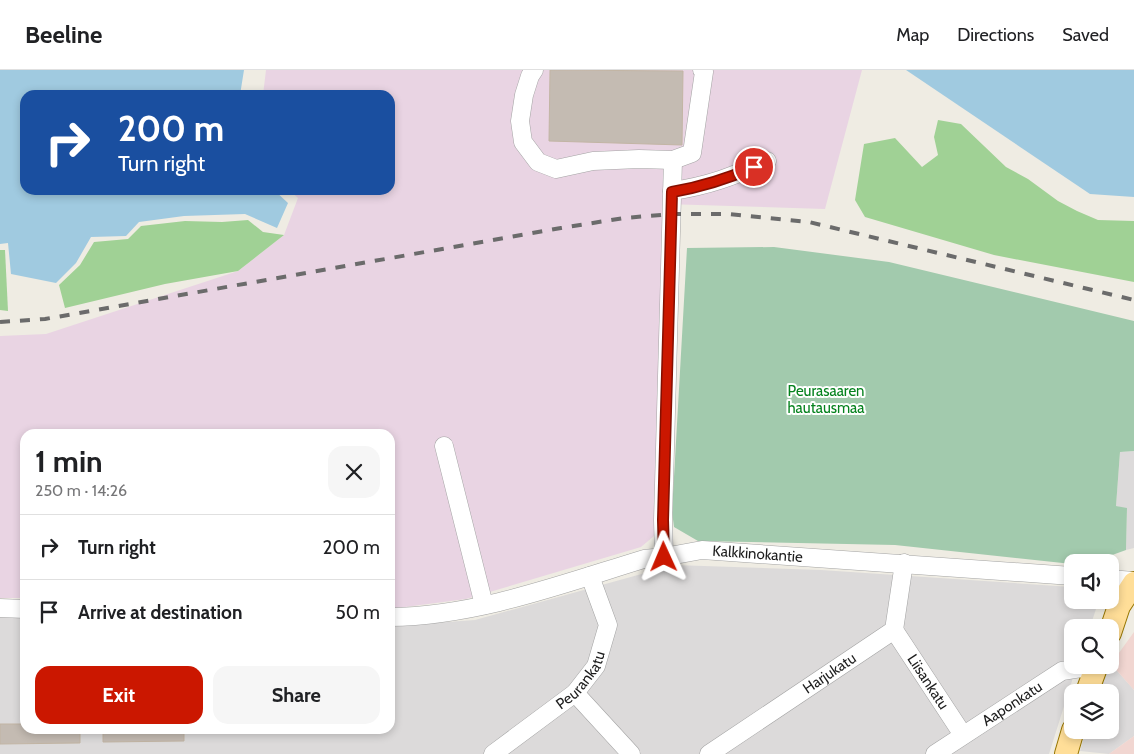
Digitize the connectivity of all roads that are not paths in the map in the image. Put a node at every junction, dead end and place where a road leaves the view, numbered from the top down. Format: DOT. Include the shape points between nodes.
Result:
graph roads {
  1 [pos="534,70"];
  2 [pos="702,70"];
  3 [pos="672,160"];
  4 [pos="767,161"];
  5 [pos="672,192"];
  6 [pos="444,446"];
  7 [pos="664,557"];
  8 [pos="904,563"];
  9 [pos="1064,575"];
  10 [pos="590,576"];
  11 [pos="1119,580"];
  12 [pos="1134,582"];
  13 [pos="484,605"];
  14 [pos="0,608"];
  15 [pos="20,609"];
  16 [pos="1134,611"];
  17 [pos="395,617"];
  18 [pos="1115,619"];
  19 [pos="894,630"];
  20 [pos="1119,634"];
  21 [pos="1064,671"];
  22 [pos="575,693"];
  23 [pos="963,735"];
  24 [pos="1070,739"];
  25 [pos="493,754"];
  26 [pos="631,754"];
  27 [pos="709,754"];
  28 [pos="935,754"];
  29 [pos="1066,754"];
  1 -- 3 [label="street" via="524,95 520,121 523,142 538,162 556,169 593,161"];
  2 -- 3 [label="street" via="692,153"];
  3 -- 5 [label="street"];
  4 -- 5 [label="street" via="727,179"];
  5 -- 7 [label="street"];
  6 -- 13 [label="street"];
  7 -- 8 [label="street, Kalkkinokantie" via="702,550"];
  7 -- 10 [label="street, Kalkkinokantie" via="644,558"];
  8 -- 9 [label="street, Kalkkinokantie"];
  8 -- 19 [label="street"];
  10 -- 13 [label="street, Kalkkinokantie"];
  10 -- 22 [label="street, Peurankatu" via="608,625 596,666"];
  11 -- 12 [label="street"];
  12 -- 18 [label="main road"];
  13 -- 17 [label="street, Kalkkinokantie" via="451,612"];
  14 -- 15 [label="street"];
  16 -- 20 [label="main road"];
  19 -- 23 [label="street, Liisankatu"];
  19 -- 27 [label="street, Harjukatu"];
  21 -- 23 [label="street, Aaponkatu"];
  22 -- 25 [label="street, Peurankatu"];
  22 -- 26 [label="street"];
  23 -- 28 [label="street, Aaponkatu"];
  24 -- 29 [label="main road"];
}
